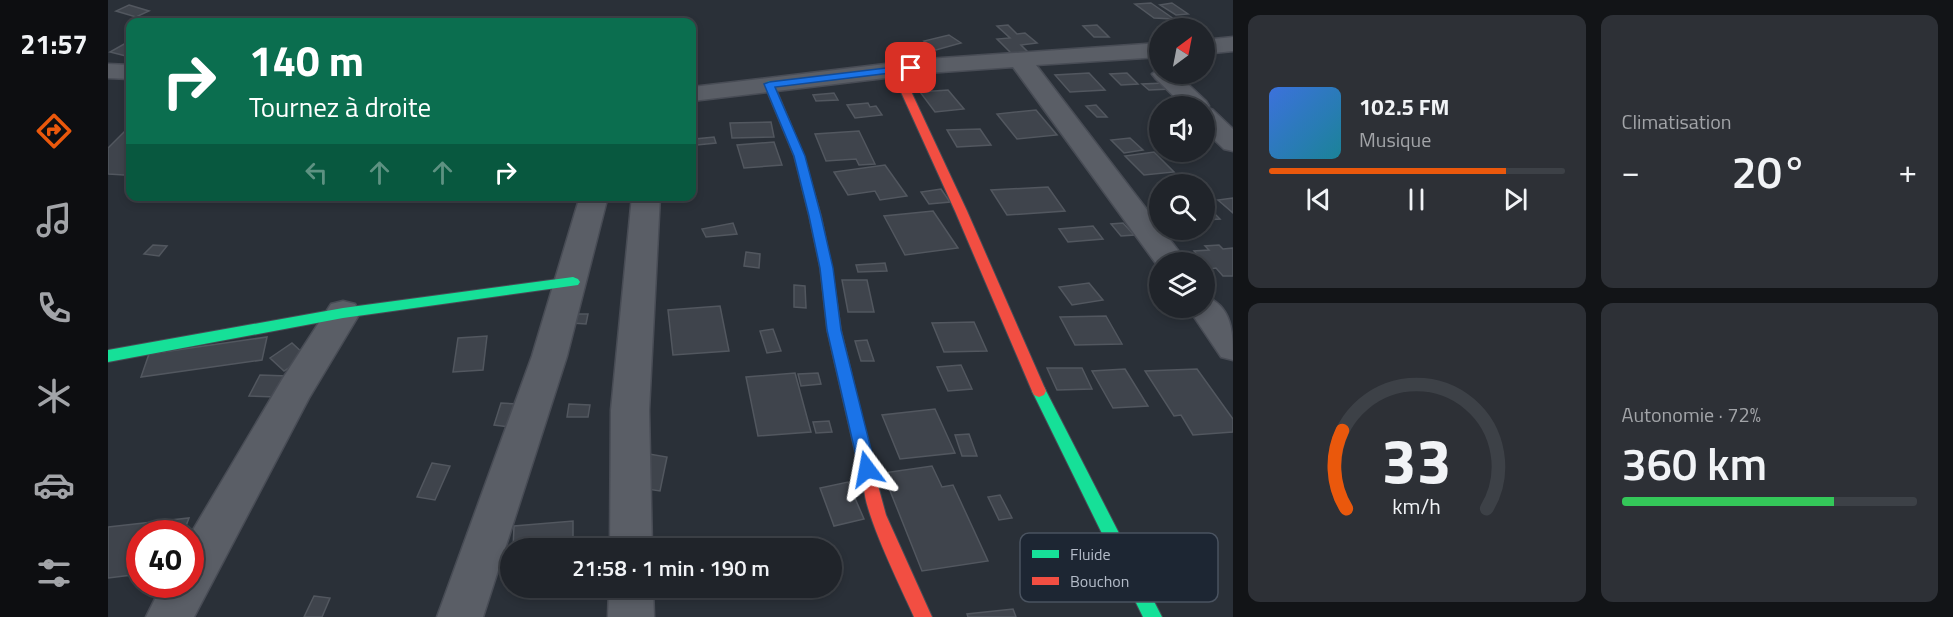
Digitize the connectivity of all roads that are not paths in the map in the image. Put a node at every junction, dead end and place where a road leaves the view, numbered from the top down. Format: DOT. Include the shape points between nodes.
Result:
graph roads {
  1 [pos="1233,44"];
  2 [pos="1215,46"];
  3 [pos="1149,51"];
  4 [pos="1020,60"];
  5 [pos="896,70"];
  6 [pos="108,71"];
  7 [pos="126,72"];
  8 [pos="769,84"];
  9 [pos="1174,84"];
  10 [pos="696,93"];
  11 [pos="1187,96"];
  12 [pos="1215,125"];
  13 [pos="1233,143"];
  14 [pos="593,201"];
  15 [pos="646,201"];
  16 [pos="1164,252"];
  17 [pos="573,282"];
  18 [pos="343,313"];
  19 [pos="1211,318"];
  20 [pos="1233,347"];
  21 [pos="112,359"];
  22 [pos="1111,533"];
  23 [pos="631,538"];
  24 [pos="204,553"];
  25 [pos="180,598"];
  26 [pos="631,598"];
  27 [pos="1145,602"];
  28 [pos="169,617"];
  29 [pos="460,617"];
  30 [pos="631,617"];
  31 [pos="923,617"];
  32 [pos="1153,617"];
  1 -- 2 [label="street"];
  3 -- 4 [label="street"];
  4 -- 5 [label="street"];
  4 -- 16 [label="street"];
  5 -- 8 [label="street"];
  5 -- 22 [label="street" via="1029,371"];
  6 -- 7 [label="street"];
  8 -- 10 [label="street"];
  8 -- 31 [label="street" via="799,156 815,216 834,330 878,515"];
  9 -- 11 [label="street"];
  12 -- 13 [label="street"];
  14 -- 17 [label="street"];
  15 -- 23 [label="street" via="630,410"];
  17 -- 18 [label="street"];
  17 -- 29 [label="street" via="525,437"];
  18 -- 21 [label="street"];
  18 -- 24 [label="street" via="296,388"];
  19 -- 20 [label="street"];
  25 -- 28 [label="street"];
  26 -- 30 [label="street"];
  27 -- 32 [label="street"];
}
